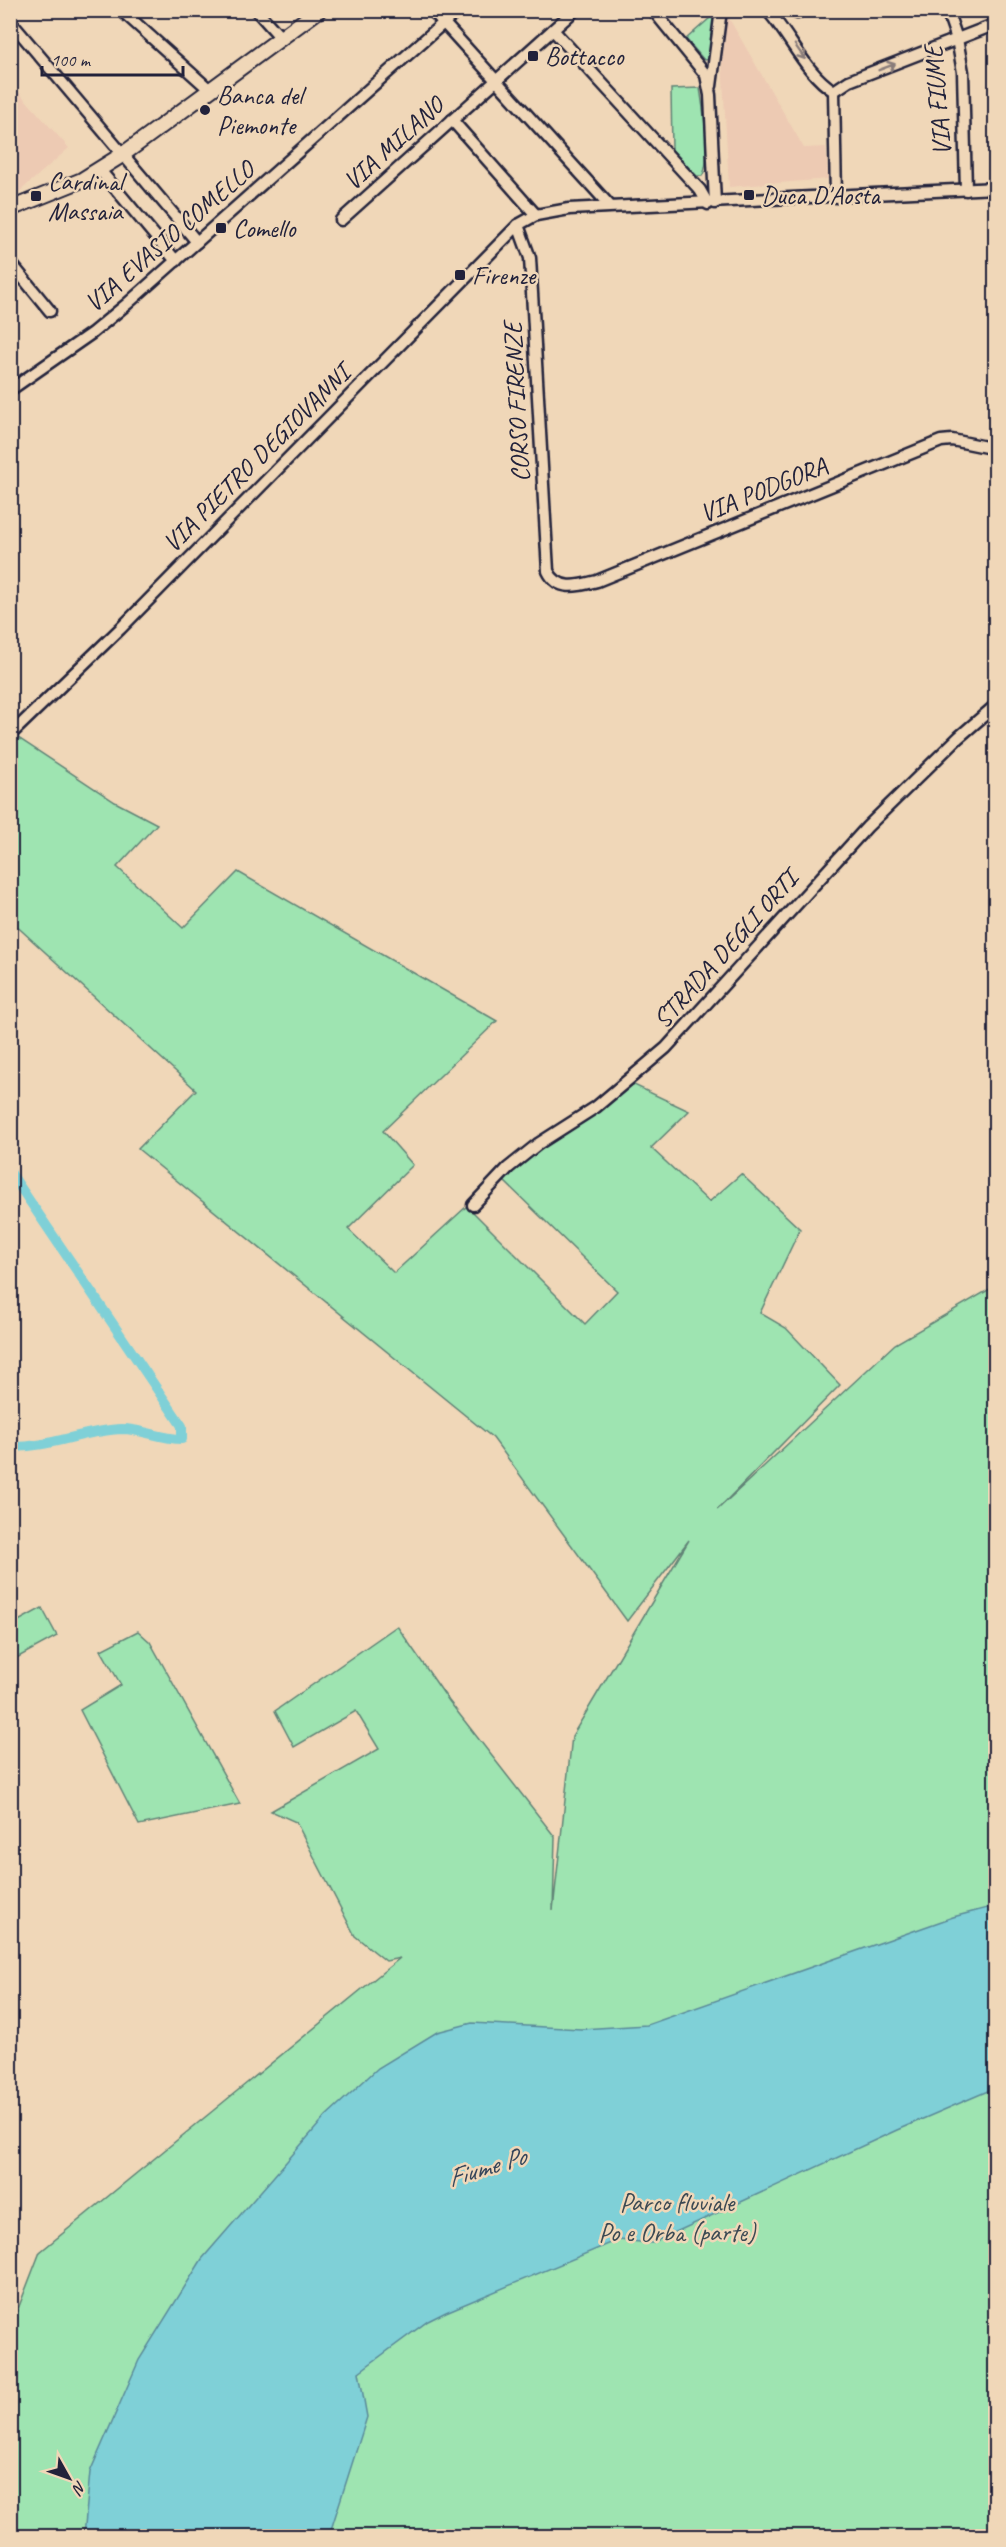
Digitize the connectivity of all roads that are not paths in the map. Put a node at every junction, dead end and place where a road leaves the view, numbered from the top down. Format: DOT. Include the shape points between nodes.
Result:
graph roads {
  1 [pos="121,10"];
  2 [pos="256,10"];
  3 [pos="319,10"];
  4 [pos="432,10"];
  5 [pos="458,10"];
  6 [pos="575,10"];
  7 [pos="653,10"];
  8 [pos="721,10"];
  9 [pos="767,10"];
  10 [pos="947,10"];
  11 [pos="10,21"];
  12 [pos="444,23"];
  13 [pos="996,24"];
  14 [pos="553,30"];
  15 [pos="282,39"];
  16 [pos="957,39"];
  17 [pos="496,81"];
  18 [pos="211,91"];
  19 [pos="834,91"];
  20 [pos="710,96"];
  21 [pos="452,120"];
  22 [pos="122,155"];
  23 [pos="99,170"];
  24 [pos="996,188"];
  25 [pos="966,190"];
  26 [pos="836,197"];
  27 [pos="711,204"];
  28 [pos="610,206"];
  29 [pos="10,209"];
  30 [pos="536,215"];
  31 [pos="341,220"];
  32 [pos="518,225"];
  33 [pos="197,242"];
  34 [pos="176,261"];
  35 [pos="10,262"];
  36 [pos="50,311"];
  37 [pos="10,390"];
  38 [pos="996,449"];
  39 [pos="551,577"];
  40 [pos="996,705"];
  41 [pos="10,735"];
  42 [pos="473,1205"];
  1 -- 18 [label="street"];
  2 -- 15 [label="street"];
  3 -- 15 [label="main road"];
  4 -- 12 [label="street"];
  5 -- 12 [label="street, VIA EVASIO COMELLO"];
  6 -- 14 [label="street"];
  7 -- 20 [label="street" via="706,75"];
  8 -- 20 [label="street"];
  9 -- 19 [label="street, one-way" via="821,83"];
  10 -- 16 [label="street, VIA FIUME"];
  11 -- 22 [label="street"];
  12 -- 17 [label="street"];
  12 -- 33 [label="street, VIA EVASIO COMELLO"];
  13 -- 16 [label="street"];
  14 -- 17 [label="street, VIA MILANO"];
  14 -- 27 [label="street"];
  15 -- 18 [label="main road"];
  19 -- 16 [label="street, one-way" via="849,81"];
  16 -- 25 [label="street, VIA FIUME" via="963,72"];
  17 -- 21 [label="street, VIA MILANO"];
  17 -- 28 [label="street"];
  18 -- 22 [label="main road"];
  19 -- 26 [label="street"];
  20 -- 27 [label="street"];
  21 -- 30 [label="street"];
  21 -- 31 [label="street, VIA MILANO"];
  22 -- 23 [label="main road"];
  22 -- 33 [label="street"];
  23 -- 29 [label="main road" via="50,195"];
  23 -- 34 [label="street"];
  24 -- 25 [label="street, VIA PIETRO DEGIOVANNI"];
  25 -- 26 [label="street, VIA PIETRO DEGIOVANNI"];
  26 -- 27 [label="street, VIA PIETRO DEGIOVANNI"];
  27 -- 28 [label="street, VIA PIETRO DEGIOVANNI"];
  28 -- 30 [label="street, VIA PIETRO DEGIOVANNI"];
  30 -- 32 [label="street, VIA PIETRO DEGIOVANNI"];
  32 -- 39 [label="street, CORSO FIRENZE" via="530,258"];
  32 -- 41 [label="street, VIA PIETRO DEGIOVANNI"];
  33 -- 34 [label="street, VIA EVASIO COMELLO"];
  34 -- 37 [label="street, VIA EVASIO COMELLO" via="92,333"];
  35 -- 36 [label="street"];
  38 -- 39 [label="street, VIA PODGORA" via="941,441 597,581 568,587"];
  40 -- 42 [label="street, STRADA DEGLI ORTI" via="867,827 666,1048 596,1107 508,1168"];
}
